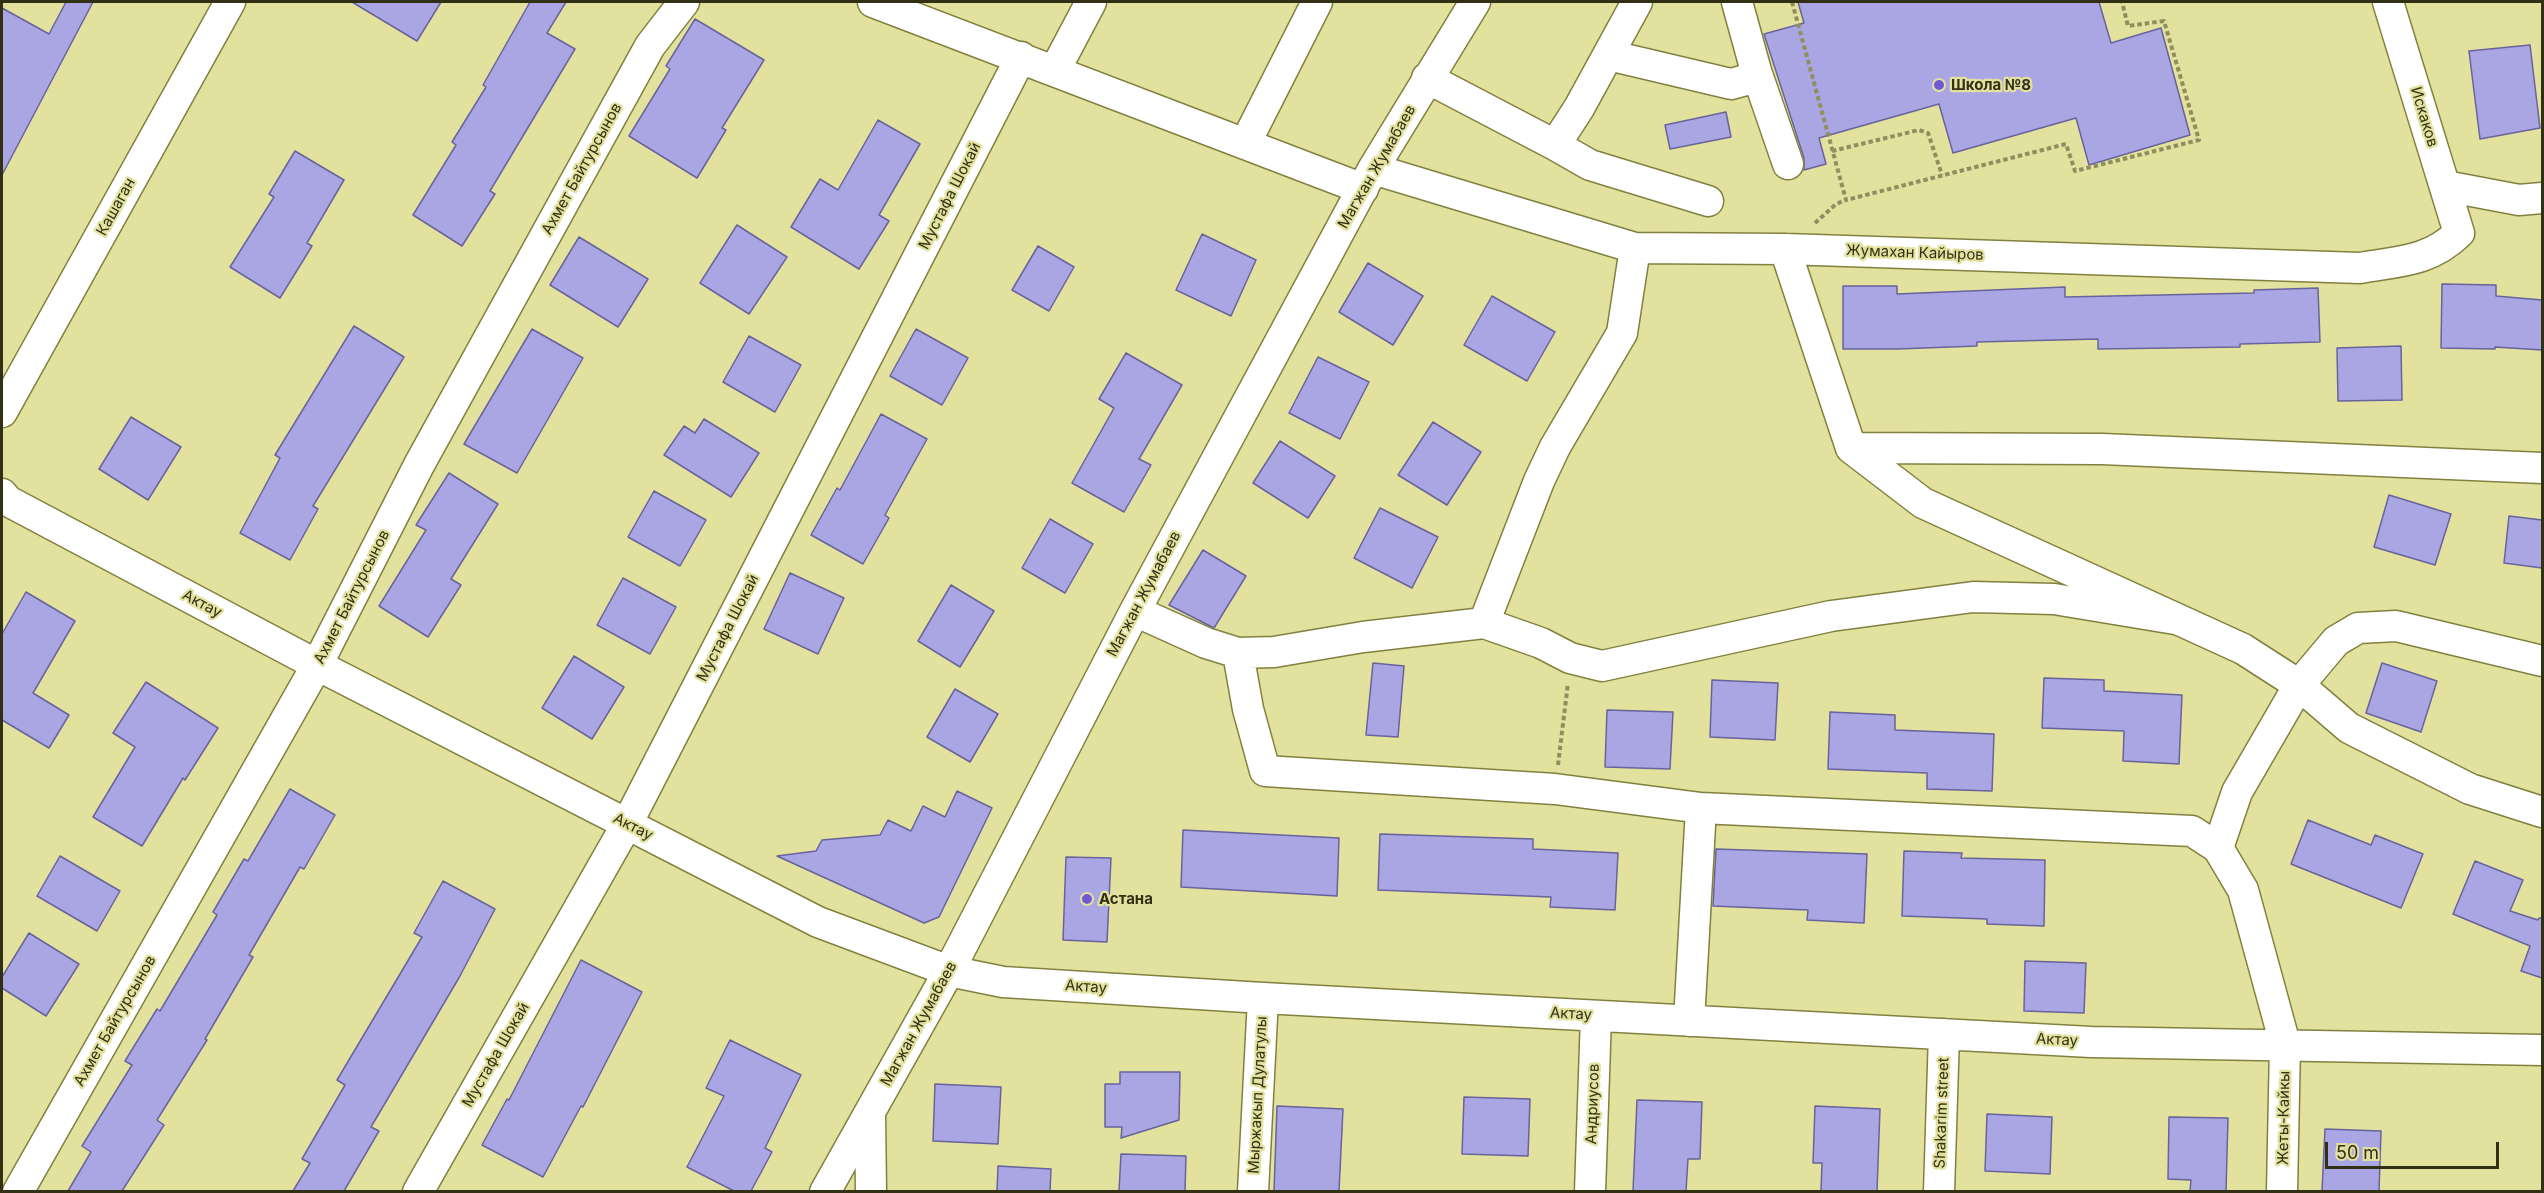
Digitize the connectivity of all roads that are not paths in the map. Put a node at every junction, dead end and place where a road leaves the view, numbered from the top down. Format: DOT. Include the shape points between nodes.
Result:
graph roads {
  1 [pos="230,2"];
  2 [pos="684,2"];
  3 [pos="873,2"];
  4 [pos="1091,2"];
  5 [pos="1317,2"];
  6 [pos="1475,2"];
  7 [pos="1637,2"];
  8 [pos="1737,2"];
  9 [pos="2388,2"];
  10 [pos="1608,55"];
  11 [pos="1021,57"];
  12 [pos="1055,70"];
  13 [pos="1756,71"];
  14 [pos="1428,78"];
  15 [pos="1245,144"];
  16 [pos="1555,146"];
  17 [pos="1788,164"];
  18 [pos="1368,179"];
  19 [pos="2445,186"];
  20 [pos="2542,198"];
  21 [pos="1708,201"];
  22 [pos="2459,233"];
  23 [pos="1635,248"];
  24 [pos="1785,249"];
  25 [pos="2,412"];
  26 [pos="1851,448"];
  27 [pos="2542,468"];
  28 [pos="2,494"];
  29 [pos="1135,611"];
  30 [pos="2175,620"];
  31 [pos="1484,623"];
  32 [pos="1238,652"];
  33 [pos="2542,661"];
  34 [pos="317,665"];
  35 [pos="2299,685"];
  36 [pos="1701,808"];
  37 [pos="2542,812"];
  38 [pos="627,824"];
  39 [pos="2218,848"];
  40 [pos="949,971"];
  41 [pos="1263,998"];
  42 [pos="1596,1016"];
  43 [pos="1689,1021"];
  44 [pos="1944,1034"];
  45 [pos="2285,1044"];
  46 [pos="2542,1050"];
  47 [pos="870,1111"];
  48 [pos="18,1191"];
  49 [pos="418,1191"];
  50 [pos="825,1191"];
  51 [pos="871,1191"];
  52 [pos="1253,1191"];
  53 [pos="1590,1191"];
  54 [pos="1939,1191"];
  55 [pos="2282,1191"];
  1 -- 25 [label="street, Кашаган"];
  2 -- 34 [label="street, Ахмет Байтурсынов" via="650,46 621,98 419,465"];
  3 -- 11 [label="street, Жумахан Кайыров"];
  4 -- 12 [label="street"];
  5 -- 15 [label="street"];
  6 -- 14 [label="street, Магжан Жумабаев"];
  7 -- 10 [label="street"];
  8 -- 13 [label="street"];
  9 -- 19 [label="street, Искаков"];
  10 -- 13 [label="street" via="1731,84 1746,80"];
  10 -- 16 [label="street"];
  11 -- 12 [label="street, Жумахан Кайыров"];
  11 -- 38 [label="street, Мустафа Шокай"];
  12 -- 15 [label="street, Жумахан Кайыров"];
  13 -- 17 [label="street"];
  14 -- 16 [label="street"];
  14 -- 18 [label="street, Магжан Жумабаев"];
  15 -- 18 [label="street, Жумахан Кайыров"];
  16 -- 21 [label="street" via="1590,165"];
  18 -- 23 [label="street, Жумахан Кайыров"];
  18 -- 29 [label="street, Магжан Жумабаев"];
  19 -- 20 [label="street" via="2519,200"];
  19 -- 22 [label="street, Искаков"];
  22 -- 24 [label="street, Жумахан Кайыров" via="2443,248 2420,258 2360,268"];
  23 -- 24 [label="street, Жумахан Кайыров"];
  23 -- 31 [label="street" via="1622,333 1555,447"];
  24 -- 26 [label="street"];
  26 -- 27 [label="street" via="2102,449"];
  26 -- 30 [label="street" via="1923,503"];
  28 -- 34 [label="street, Актау" via="8,501"];
  29 -- 32 [label="street" via="1206,643"];
  29 -- 40 [label="street, Магжан Жумабаев"];
  30 -- 31 [label="street" via="2054,598 1973,597 1831,616 1602,666 1570,658"];
  30 -- 35 [label="street" via="2243,648"];
  31 -- 32 [label="street" via="1274,652"];
  32 -- 36 [label="street" via="1265,771 1554,789"];
  33 -- 35 [label="street" via="2396,626 2358,628 2336,641"];
  34 -- 38 [label="street, Актау"];
  34 -- 48 [label="street, Ахмет Байтурсынов"];
  35 -- 37 [label="street" via="2349,728 2470,789"];
  35 -- 39 [label="street" via="2237,792"];
  36 -- 39 [label="street" via="2192,831"];
  36 -- 43 [label="street"];
  38 -- 40 [label="street, Актау" via="818,922"];
  38 -- 49 [label="street, Мустафа Шокай"];
  39 -- 45 [label="street" via="2243,890"];
  40 -- 41 [label="street, Актау" via="1003,982"];
  40 -- 47 [label="street, Магжан Жумабаев"];
  41 -- 42 [label="street, Актау"];
  41 -- 52 [label="street, Мыржакып Дулатулы"];
  42 -- 43 [label="street, Актау"];
  42 -- 53 [label="street, Андриусов"];
  43 -- 44 [label="street, Актау"];
  44 -- 45 [label="street, Актау" via="2091,1042"];
  44 -- 54 [label="street, Shakarim street"];
  45 -- 46 [label="street, Актау"];
  45 -- 55 [label="street, Жеты-Кайкы"];
  47 -- 50 [label="street, Магжан Жумабаев"];
  47 -- 51 [label="street"];
}
